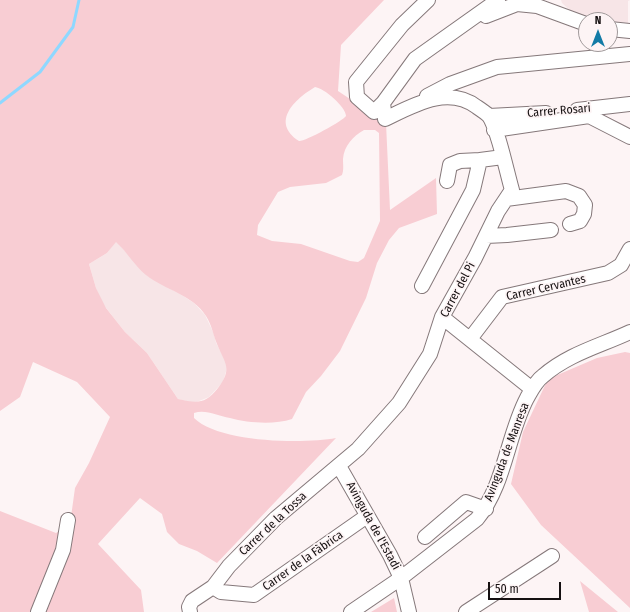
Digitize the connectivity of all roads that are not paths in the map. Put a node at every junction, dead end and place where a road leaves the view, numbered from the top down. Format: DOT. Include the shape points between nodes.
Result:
graph roads {
  1 [pos="428,0"];
  2 [pos="498,0"];
  3 [pos="537,3"];
  4 [pos="578,21"];
  5 [pos="462,25"];
  6 [pos="618,30"];
  7 [pos="630,31"];
  8 [pos="630,54"];
  9 [pos="383,103"];
  10 [pos="630,104"];
  11 [pos="391,116"];
  12 [pos="489,116"];
  13 [pos="494,130"];
  14 [pos="630,137"];
  15 [pos="503,158"];
  16 [pos="480,160"];
  17 [pos="447,181"];
  18 [pos="506,199"];
  19 [pos="570,224"];
  20 [pos="550,230"];
  21 [pos="486,236"];
  22 [pos="630,249"];
  23 [pos="422,286"];
  24 [pos="442,317"];
  25 [pos="630,332"];
  26 [pos="470,339"];
  27 [pos="532,389"];
  28 [pos="339,466"];
  29 [pos="486,509"];
  30 [pos="367,516"];
  31 [pos="68,520"];
  32 [pos="425,537"];
  33 [pos="552,556"];
  34 [pos="400,578"];
  35 [pos="213,587"];
  36 [pos="185,610"];
  37 [pos="38,612"];
  38 [pos="350,612"];
  39 [pos="409,612"];
  40 [pos="466,612"];
  1 -- 9 [label="street" via="402,25 356,82 357,97 374,112"];
  2 -- 5 [label="street"];
  3 -- 4 [label="street"];
  3 -- 5 [label="street" via="517,4"];
  5 -- 9 [label="street" via="415,59"];
  6 -- 7 [label="street"];
  8 -- 11 [label="street" via="497,67 450,84"];
  9 -- 11 [label="street"];
  10 -- 12 [label="street, Carrer Rosari"];
  11 -- 12 [label="street" via="413,106 451,96 466,99"];
  12 -- 13 [label="street, Carrer del Pi"];
  13 -- 14 [label="street" via="589,116"];
  13 -- 15 [label="street, Carrer del Pi"];
  15 -- 16 [label="street"];
  15 -- 18 [label="street, Carrer del Pi" via="512,190"];
  16 -- 17 [label="street" via="460,161 450,165"];
  16 -- 23 [label="street" via="473,190"];
  18 -- 19 [label="street" via="566,191 579,196 585,205 584,214 580,221"];
  18 -- 21 [label="street, Carrer del Pi"];
  20 -- 21 [label="street"];
  21 -- 24 [label="street, Carrer del Pi"];
  22 -- 26 [label="street, Carrer Cervantes" via="621,265 608,273 502,297"];
  24 -- 26 [label="street"];
  24 -- 28 [label="street, Carrer del Pi" via="430,354 399,403 358,449"];
  25 -- 27 [label="street, Avinguda de Manresa" via="575,355 542,376"];
  26 -- 27 [label="street"];
  27 -- 29 [label="street, Avinguda de Manresa" via="515,427"];
  28 -- 30 [label="street, Avinguda de l'Estadi"];
  28 -- 35 [label="street, Carrer de la Tossa" via="276,518 229,566"];
  29 -- 32 [label="street" via="466,502"];
  29 -- 34 [label="street, Avinguda de Manresa" via="469,527"];
  30 -- 34 [label="street, Avinguda de l'Estadi"];
  30 -- 35 [label="street, Carrer de la Fàbrica" via="254,595 221,592"];
  31 -- 37 [label="street" via="63,550"];
  33 -- 40 [label="street"];
  34 -- 38 [label="street, Avinguda de Manresa"];
  34 -- 39 [label="street, Avinguda de l'Estadi"];
  35 -- 36 [label="street, Carrer de la Tossa" via="192,601"];
}
